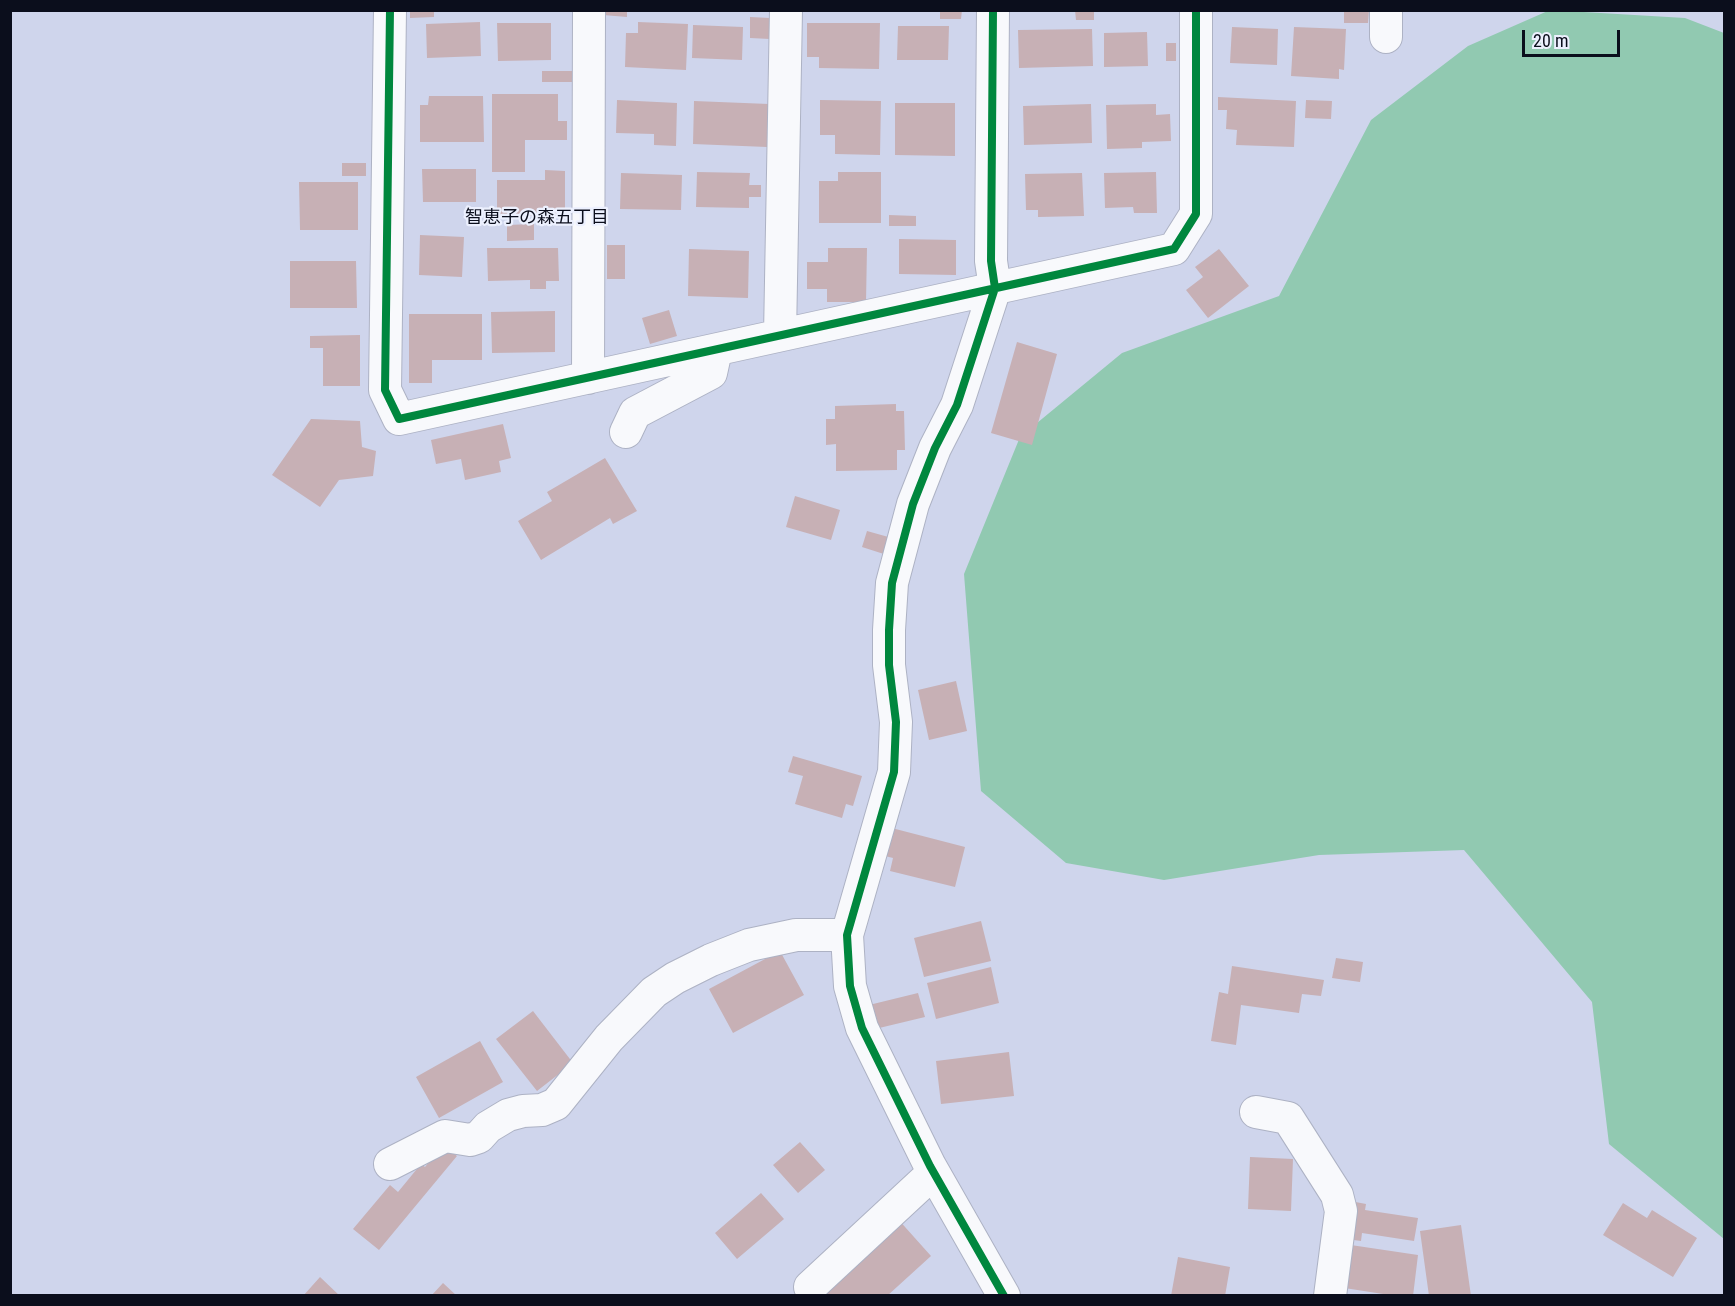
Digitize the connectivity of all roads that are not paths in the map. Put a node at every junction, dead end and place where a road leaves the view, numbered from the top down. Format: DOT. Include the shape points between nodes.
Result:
graph roads {
  1 [pos="390,10"];
  2 [pos="589,10"];
  3 [pos="786,10"];
  4 [pos="993,10"];
  5 [pos="1196,10"];
  6 [pos="995,288"];
  7 [pos="780,335"];
  8 [pos="716,350"];
  9 [pos="588,378"];
  10 [pos="626,432"];
  11 [pos="848,934"];
  12 [pos="1256,1112"];
  13 [pos="390,1164"];
  14 [pos="933,1173"];
  15 [pos="810,1287"];
  16 [pos="1004,1296"];
  17 [pos="1330,1296"];
  1 -- 9 [label="street" via="385,390 399,419"];
  2 -- 9 [label="street"];
  3 -- 7 [label="street"];
  4 -- 6 [label="street" via="991,261"];
  5 -- 6 [label="street" via="1196,214 1174,249"];
  6 -- 7 [label="street"];
  6 -- 11 [label="street" via="957,405 913,504 892,583 889,665 896,722 894,772"];
  7 -- 8 [label="street"];
  8 -- 9 [label="street"];
  8 -- 10 [label="street" via="711,373 635,413"];
  11 -- 13 [label="street" via="796,935 749,945 675,978 654,992 609,1038 556,1104 508,1115 470,1140 445,1136"];
  11 -- 14 [label="street" via="850,986 862,1028"];
  12 -- 17 [label="street" via="1288,1118 1337,1195 1341,1211"];
  14 -- 15 [label="street"];
  14 -- 16 [label="street"];
}
